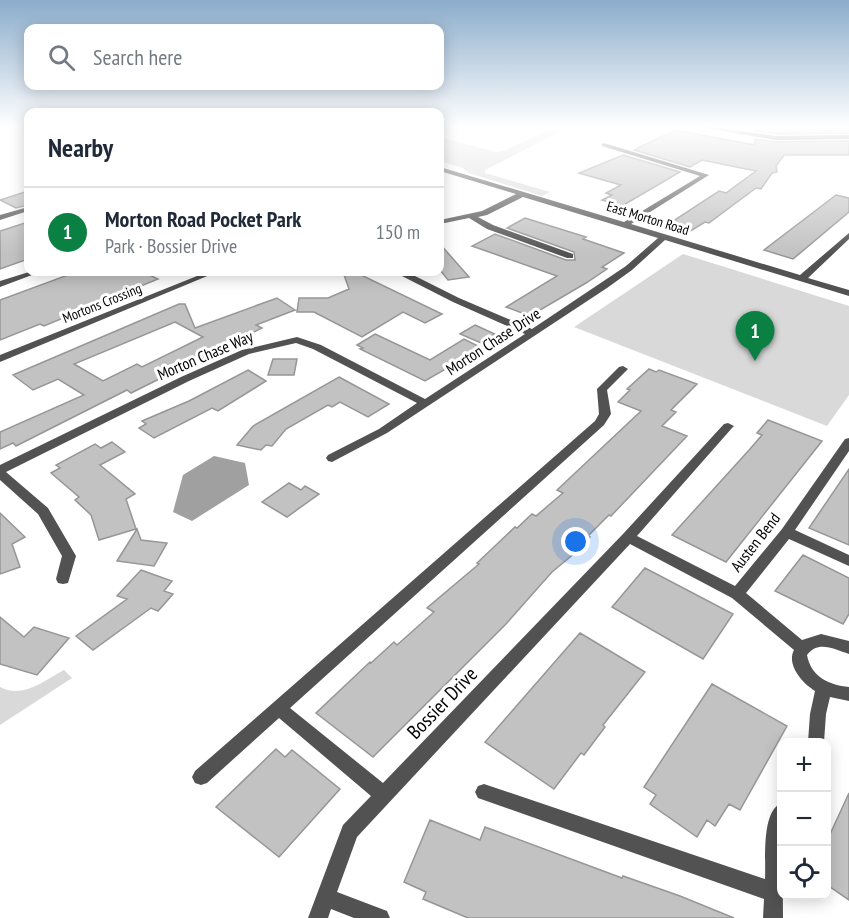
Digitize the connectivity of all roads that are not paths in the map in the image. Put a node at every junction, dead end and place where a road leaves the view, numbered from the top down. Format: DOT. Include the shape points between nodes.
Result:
graph roads {
  1 [pos="685,169"];
  2 [pos="444,170"];
  3 [pos="523,194"];
  4 [pos="24,210"];
  5 [pos="471,216"];
  6 [pos="0,218"];
  7 [pos="444,221"];
  8 [pos="625,225"];
  9 [pos="849,236"];
  10 [pos="664,237"];
  11 [pos="570,256"];
  12 [pos="24,276"];
  13 [pos="203,276"];
  14 [pos="409,276"];
  15 [pos="801,279"];
  16 [pos="0,284"];
  17 [pos="849,293"];
  18 [pos="532,333"];
  19 [pos="0,359"];
  20 [pos="623,369"];
  21 [pos="425,403"];
  22 [pos="728,426"];
  23 [pos="849,442"];
  24 [pos="332,458"];
  25 [pos="0,472"];
  26 [pos="787,532"];
  27 [pos="628,537"];
  28 [pos="849,561"];
  29 [pos="63,579"];
  30 [pos="737,594"];
  31 [pos="802,648"];
  32 [pos="849,648"];
  33 [pos="824,689"];
  34 [pos="849,694"];
  35 [pos="279,710"];
  36 [pos="816,738"];
  37 [pos="201,777"];
  38 [pos="484,792"];
  39 [pos="383,794"];
  40 [pos="777,819"];
  41 [pos="773,892"];
  42 [pos="325,897"];
  43 [pos="318,918"];
  44 [pos="380,918"];
  45 [pos="773,918"];
  1 -- 8 [label="street" via="706,175"];
  2 -- 3 [label="street, East Morton Road"];
  3 -- 5 [label="street"];
  3 -- 8 [label="street, East Morton Road"];
  4 -- 6 [label="street"];
  5 -- 7 [label="street"];
  5 -- 11 [label="street" via="490,227"];
  8 -- 10 [label="street, East Morton Road"];
  9 -- 15 [label="street"];
  10 -- 15 [label="street, East Morton Road"];
  10 -- 18 [label="street, Morton Chase Drive" via="629,268"];
  12 -- 16 [label="street"];
  13 -- 19 [label="street, Mortons Crossing"];
  14 -- 18 [label="street"];
  15 -- 17 [label="street, East Morton Road"];
  18 -- 21 [label="street, Morton Chase Drive"];
  20 -- 35 [label="street" via="602,389 605,414 600,423"];
  21 -- 24 [label="street, Morton Chase Drive"];
  21 -- 25 [label="street, Morton Chase Way" via="297,340 246,352"];
  22 -- 27 [label="street, Bossier Drive"];
  23 -- 26 [label="street, Austen Bend"];
  25 -- 29 [label="street" via="44,511 69,556"];
  26 -- 28 [label="street"];
  26 -- 30 [label="street, Austen Bend"];
  27 -- 30 [label="street"];
  27 -- 39 [label="street, Bossier Drive"];
  30 -- 31 [label="street, Austen Bend"];
  31 -- 32 [label="street" via="813,640 825,640"];
  31 -- 33 [label="street" via="799,662 803,671"];
  33 -- 34 [label="street"];
  33 -- 36 [label="street"];
  35 -- 37 [label="street"];
  35 -- 39 [label="street"];
  38 -- 41 [label="street"];
  39 -- 42 [label="street, Bossier Drive" via="350,831"];
  40 -- 41 [label="street"];
  41 -- 45 [label="street"];
  42 -- 43 [label="street, Bossier Drive"];
  42 -- 44 [label="street"];
}
